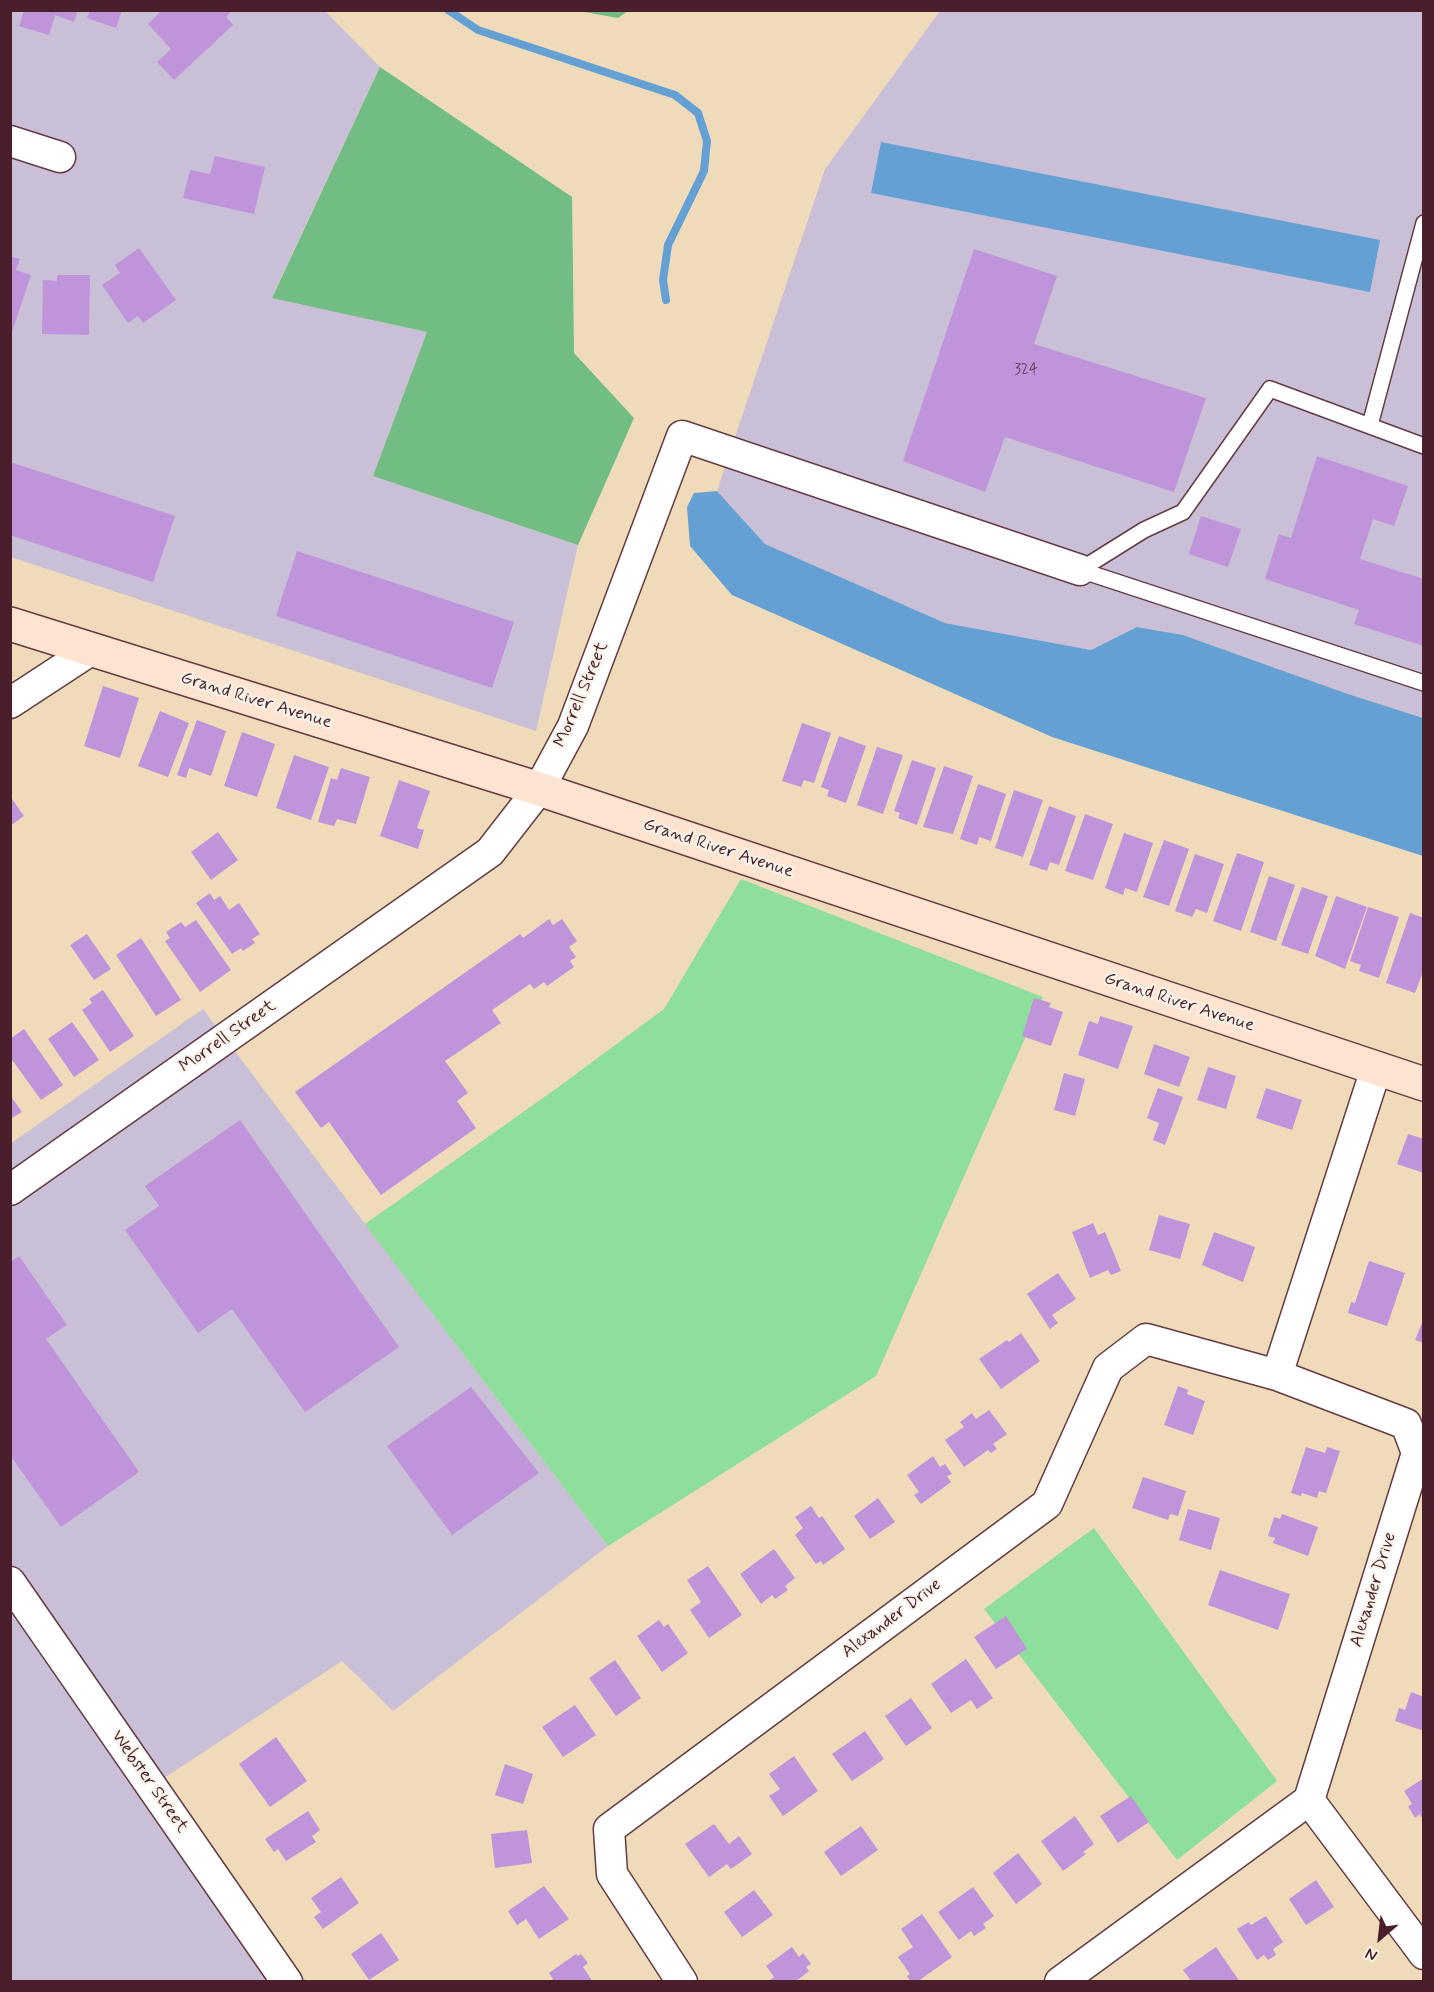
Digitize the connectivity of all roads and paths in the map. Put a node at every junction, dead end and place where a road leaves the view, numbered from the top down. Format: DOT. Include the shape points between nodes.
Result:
graph roads {
  1 [pos="10,141"];
  2 [pos="60,157"];
  3 [pos="1424,223"];
  4 [pos="1370,425"];
  5 [pos="1424,446"];
  6 [pos="1080,570"];
  7 [pos="10,624"];
  8 [pos="91,650"];
  9 [pos="1424,683"];
  10 [pos="10,702"];
  11 [pos="539,789"];
  12 [pos="1376,1069"];
  13 [pos="1424,1084"];
  14 [pos="10,1190"];
  15 [pos="1277,1376"];
  16 [pos="10,1582"];
  17 [pos="1309,1800"];
  18 [pos="1424,1954"];
  19 [pos="287,1982"];
  20 [pos="682,1982"];
  21 [pos="1060,1982"];
  1 -- 2 [label="street"];
  3 -- 4 [label="lane"];
  4 -- 5 [label="lane"];
  4 -- 6 [label="lane" via="1270,389 1183,512 1144,530"];
  6 -- 9 [label="lane"];
  6 -- 11 [label="street, Morrell Street" via="681,436 573,726"];
  7 -- 8 [label="street, Grand River Avenue"];
  8 -- 10 [label="street"];
  8 -- 11 [label="street, Grand River Avenue"];
  11 -- 12 [label="street, Grand River Avenue"];
  11 -- 14 [label="street, Morrell Street" via="490,852"];
  12 -- 13 [label="street, Grand River Avenue"];
  12 -- 15 [label="street"];
  15 -- 17 [label="street, Alexander Drive" via="1406,1424 1417,1453"];
  15 -- 20 [label="street, Alexander Drive" via="1146,1339 1108,1368 1047,1504 609,1829 612,1874"];
  16 -- 19 [label="street, Webster Street"];
  17 -- 18 [label="street"];
  17 -- 21 [label="street"];
}
